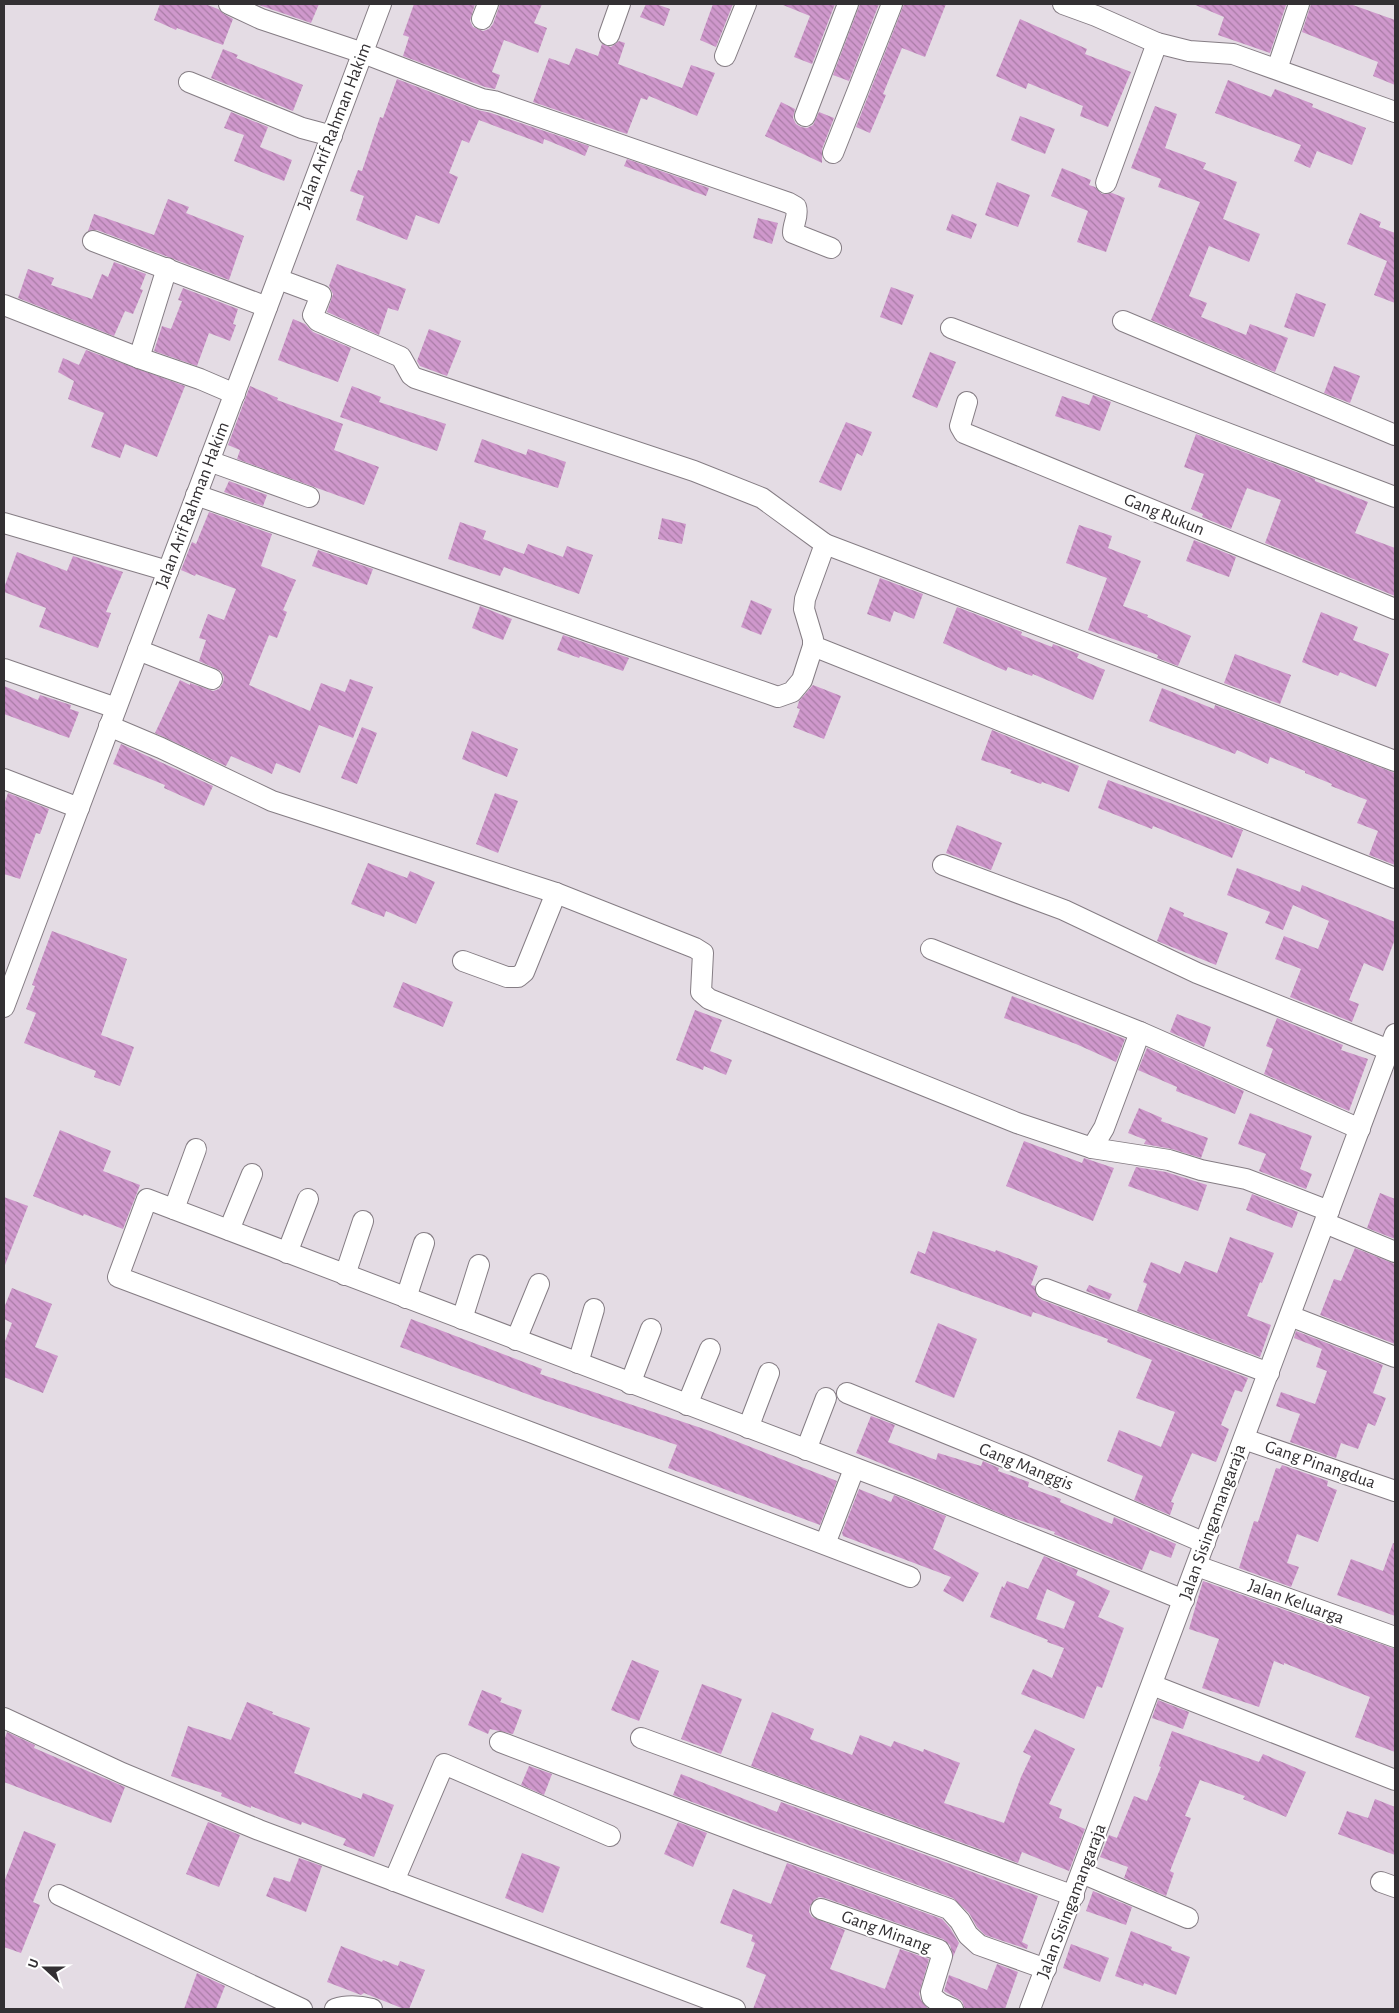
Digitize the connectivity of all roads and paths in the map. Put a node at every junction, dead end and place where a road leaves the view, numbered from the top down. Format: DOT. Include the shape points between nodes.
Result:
graph roads {
  1 [pos="229,4"];
  2 [pos="381,4"];
  3 [pos="620,4"];
  4 [pos="746,4"];
  5 [pos="848,4"];
  6 [pos="892,4"];
  7 [pos="1063,4"];
  8 [pos="1299,4"];
  9 [pos="1098,10"];
  10 [pos="609,35"];
  11 [pos="1157,43"];
  12 [pos="363,53"];
  13 [pos="725,56"];
  14 [pos="1276,69"];
  15 [pos="189,82"];
  16 [pos="1395,112"];
  17 [pos="805,116"];
  18 [pos="332,136"];
  19 [pos="833,153"];
  20 [pos="1106,183"];
  21 [pos="93,241"];
  22 [pos="831,248"];
  23 [pos="167,268"];
  24 [pos="278,279"];
  25 [pos="4,305"];
  26 [pos="267,307"];
  27 [pos="1123,321"];
  28 [pos="951,328"];
  29 [pos="139,358"];
  30 [pos="235,394"];
  31 [pos="967,402"];
  32 [pos="1395,435"];
  33 [pos="209,461"];
  34 [pos="196,495"];
  35 [pos="310,497"];
  36 [pos="1395,497"];
  37 [pos="4,523"];
  38 [pos="825,544"];
  39 [pos="168,571"];
  40 [pos="1395,609"];
  41 [pos="813,646"];
  42 [pos="138,650"];
  43 [pos="4,668"];
  44 [pos="212,680"];
  45 [pos="113,717"];
  46 [pos="1395,761"];
  47 [pos="4,779"];
  48 [pos="79,808"];
  49 [pos="943,865"];
  50 [pos="1395,878"];
  51 [pos="556,893"];
  52 [pos="932,949"];
  53 [pos="463,961"];
  54 [pos="4,1007"];
  55 [pos="1140,1032"];
  56 [pos="1391,1053"];
  57 [pos="1360,1129"];
  58 [pos="1092,1148"];
  59 [pos="196,1149"];
  60 [pos="252,1174"];
  61 [pos="308,1199"];
  62 [pos="174,1209"];
  63 [pos="1327,1217"];
  64 [pos="363,1221"];
  65 [pos="229,1230"];
  66 [pos="424,1243"];
  67 [pos="1395,1252"];
  68 [pos="287,1253"];
  69 [pos="479,1265"];
  70 [pos="345,1275"];
  71 [pos="538,1284"];
  72 [pos="1046,1289"];
  73 [pos="406,1298"];
  74 [pos="594,1309"];
  75 [pos="1290,1316"];
  76 [pos="462,1319"];
  77 [pos="652,1329"];
  78 [pos="516,1340"];
  79 [pos="710,1349"];
  80 [pos="1395,1357"];
  81 [pos="578,1363"];
  82 [pos="769,1372"];
  83 [pos="1269,1373"];
  84 [pos="630,1384"];
  85 [pos="847,1393"];
  86 [pos="826,1398"];
  87 [pos="687,1405"];
  88 [pos="748,1428"];
  89 [pos="1244,1439"];
  90 [pos="806,1450"];
  91 [pos="854,1469"];
  92 [pos="1395,1491"];
  93 [pos="1205,1543"];
  94 [pos="825,1544"];
  95 [pos="1197,1566"];
  96 [pos="910,1577"];
  97 [pos="1184,1600"];
  98 [pos="1395,1637"];
  99 [pos="1152,1685"];
  100 [pos="4,1718"];
  101 [pos="641,1738"];
  102 [pos="500,1742"];
  103 [pos="1395,1780"];
  104 [pos="610,1836"];
  105 [pos="1082,1873"];
  106 [pos="394,1881"];
  107 [pos="59,1895"];
  108 [pos="1074,1896"];
  109 [pos="821,1909"];
  110 [pos="1188,1918"];
  111 [pos="1046,1969"];
  112 [pos="302,2009"];
  113 [pos="335,2009"];
  114 [pos="372,2009"];
  115 [pos="735,2009"];
  116 [pos="953,2009"];
  117 [pos="1030,2009"];
  1 -- 12 [label="street"];
  2 -- 12 [label="street, Jalan Arif Rahman Hakim"];
  3 -- 10 [label="street"];
  4 -- 13 [label="street"];
  5 -- 17 [label="street"];
  6 -- 19 [label="street"];
  7 -- 9 [label="street"];
  8 -- 14 [label="street"];
  9 -- 11 [label="street"];
  11 -- 14 [label="street" via="1189,51 1233,54"];
  11 -- 20 [label="street"];
  12 -- 18 [label="street, Jalan Arif Rahman Hakim"];
  12 -- 22 [label="street" via="482,99 789,203 796,207 798,213 793,233"];
  14 -- 16 [label="street"];
  15 -- 18 [label="street" via="302,128"];
  18 -- 24 [label="street, Jalan Arif Rahman Hakim"];
  21 -- 23 [label="street"];
  23 -- 26 [label="street"];
  23 -- 29 [label="street"];
  24 -- 26 [label="street, Jalan Arif Rahman Hakim"];
  24 -- 38 [label="street" via="319,293 321,298 313,315 318,321 401,357 415,378 694,471 762,498"];
  25 -- 29 [label="street"];
  26 -- 30 [label="street, Jalan Arif Rahman Hakim"];
  27 -- 32 [label="street"];
  28 -- 36 [label="street"];
  29 -- 30 [label="street"];
  30 -- 33 [label="street, Jalan Arif Rahman Hakim"];
  31 -- 40 [label="street, Gang Rukun" via="960,426 964,433"];
  33 -- 34 [label="street, Jalan Arif Rahman Hakim"];
  33 -- 35 [label="street"];
  34 -- 39 [label="street, Jalan Arif Rahman Hakim"];
  34 -- 41 [label="street" via="778,697 792,692 802,680"];
  37 -- 39 [label="street"];
  38 -- 41 [label="street" via="805,599 804,609"];
  38 -- 46 [label="street"];
  39 -- 42 [label="street, Jalan Arif Rahman Hakim"];
  41 -- 50 [label="street"];
  42 -- 44 [label="street"];
  42 -- 45 [label="street, Jalan Arif Rahman Hakim"];
  43 -- 45 [label="street"];
  45 -- 48 [label="street, Jalan Arif Rahman Hakim"];
  45 -- 51 [label="street" via="161,748 272,801"];
  47 -- 48 [label="street"];
  48 -- 54 [label="street, Jalan Arif Rahman Hakim"];
  49 -- 56 [label="street" via="1064,910 1197,973"];
  51 -- 53 [label="street" via="524,972 518,977"];
  51 -- 58 [label="street" via="696,948 703,953 702,992 709,998 1017,1123"];
  52 -- 55 [label="street"];
  55 -- 57 [label="street"];
  55 -- 58 [label="street" via="1104,1128"];
  56 -- 57 [label="street, Jalan Sisingamangaraja"];
  57 -- 63 [label="street, Jalan Sisingamangaraja"];
  58 -- 63 [label="street" via="1169,1160 1246,1179"];
  59 -- 62 [label="street"];
  60 -- 65 [label="street"];
  61 -- 68 [label="street"];
  62 -- 65 [label="street"];
  62 -- 94 [label="street" via="147,1199 118,1277"];
  63 -- 67 [label="street"];
  63 -- 75 [label="street, Jalan Sisingamangaraja"];
  64 -- 70 [label="street"];
  65 -- 68 [label="street"];
  66 -- 73 [label="street"];
  68 -- 70 [label="street"];
  69 -- 76 [label="street"];
  70 -- 73 [label="street"];
  71 -- 78 [label="street"];
  72 -- 83 [label="street"];
  73 -- 76 [label="street"];
  74 -- 81 [label="street"];
  75 -- 80 [label="street"];
  75 -- 83 [label="street, Jalan Sisingamangaraja"];
  76 -- 78 [label="street"];
  77 -- 84 [label="street"];
  78 -- 81 [label="street"];
  79 -- 87 [label="street"];
  81 -- 84 [label="street"];
  82 -- 88 [label="street"];
  83 -- 89 [label="street, Jalan Sisingamangaraja"];
  84 -- 87 [label="street"];
  85 -- 93 [label="street, Gang Manggis"];
  86 -- 90 [label="street"];
  87 -- 88 [label="street"];
  88 -- 90 [label="street"];
  89 -- 92 [label="street, Gang Pinangdua"];
  89 -- 93 [label="street, Jalan Sisingamangaraja"];
  90 -- 91 [label="street"];
  91 -- 94 [label="street"];
  91 -- 97 [label="street"];
  93 -- 95 [label="street, Jalan Sisingamangaraja"];
  94 -- 96 [label="street"];
  95 -- 97 [label="street, Jalan Sisingamangaraja"];
  95 -- 98 [label="street, Jalan Keluarga"];
  97 -- 99 [label="street, Jalan Sisingamangaraja"];
  99 -- 103 [label="street"];
  99 -- 105 [label="street, Jalan Sisingamangaraja"];
  100 -- 106 [label="street" via="122,1773"];
  101 -- 108 [label="street"];
  102 -- 111 [label="street" via="949,1909 979,1945"];
  104 -- 106 [label="street" via="444,1764"];
  105 -- 108 [label="street, Jalan Sisingamangaraja"];
  105 -- 110 [label="street"];
  106 -- 115 [label="street"];
  107 -- 112 [label="street"];
  108 -- 111 [label="street, Jalan Sisingamangaraja"];
  109 -- 116 [label="street, Gang Minang" via="939,1950 942,1956 932,1997"];
  111 -- 117 [label="street, Jalan Sisingamangaraja"];
  113 -- 114 [label="street" via="344,2006"];
}
